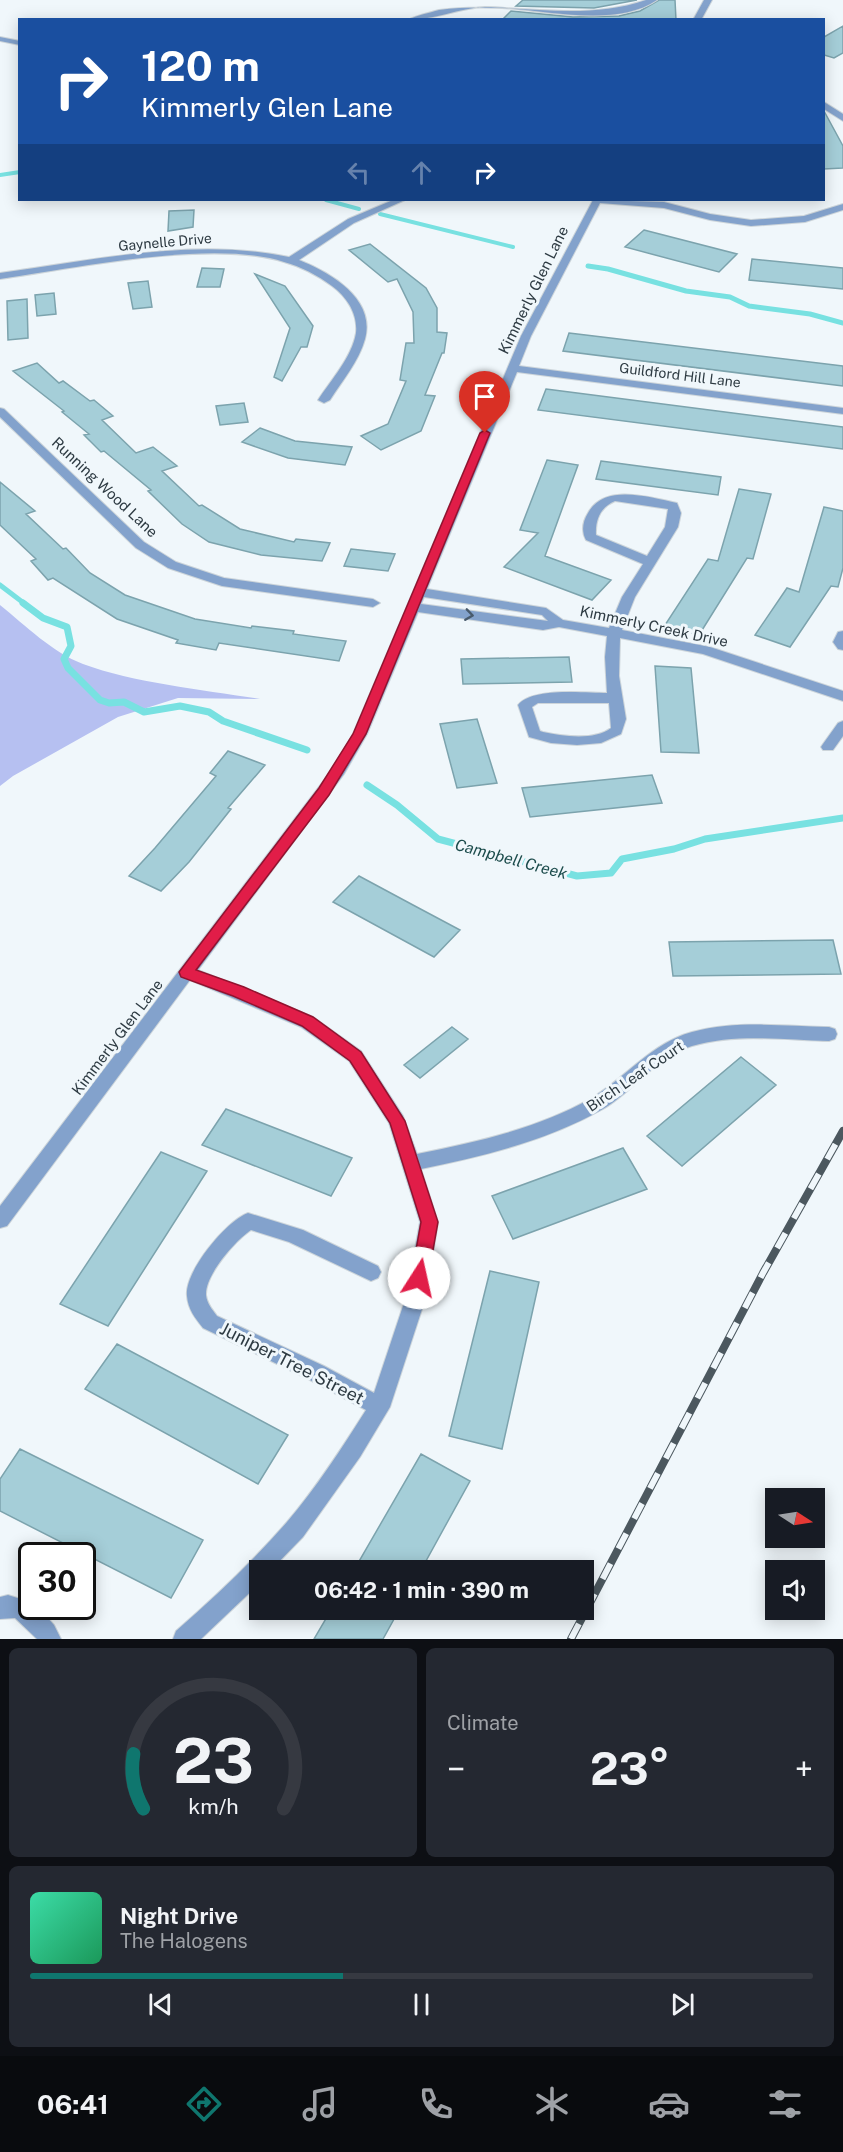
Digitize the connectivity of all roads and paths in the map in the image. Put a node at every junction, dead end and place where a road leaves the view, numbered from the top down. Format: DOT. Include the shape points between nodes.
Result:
graph roads {
  1 [pos="653,0"];
  2 [pos="708,0"];
  3 [pos="515,4"];
  4 [pos="420,18"];
  5 [pos="698,18"];
  6 [pos="0,39"];
  7 [pos="18,43"];
  8 [pos="825,106"];
  9 [pos="843,118"];
  10 [pos="398,201"];
  11 [pos="598,201"];
  12 [pos="630,201"];
  13 [pos="660,202"];
  14 [pos="843,207"];
  15 [pos="290,261"];
  16 [pos="0,276"];
  17 [pos="512,368"];
  18 [pos="324,400"];
  19 [pos="0,411"];
  20 [pos="843,411"];
  21 [pos="650,562"];
  22 [pos="418,592"];
  23 [pos="373,603"];
  24 [pos="412,607"];
  25 [pos="559,623"];
  26 [pos="613,632"];
  27 [pos="843,635"];
  28 [pos="843,646"];
  29 [pos="843,696"];
  30 [pos="615,698"];
  31 [pos="843,726"];
  32 [pos="828,747"];
  33 [pos="186,972"];
  34 [pos="829,1034"];
  35 [pos="412,1163"];
  36 [pos="0,1221"];
  37 [pos="371,1272"];
  38 [pos="380,1407"];
  39 [pos="0,1608"];
  40 [pos="50,1639"];
  41 [pos="183,1639"];
  1 -- 3 [label="street" via="592,14"];
  2 -- 5 [label="street"];
  3 -- 4 [label="street" via="466,7"];
  6 -- 7 [label="street"];
  8 -- 9 [label="street"];
  10 -- 15 [label="street" via="351,221"];
  11 -- 17 [label="street, Kimmerly Glen Lane" via="564,259"];
  12 -- 13 [label="street"];
  13 -- 14 [label="street" via="710,217 751,223 805,219"];
  15 -- 16 [label="street, Gaynelle Drive" via="240,252 189,251"];
  15 -- 18 [label="street, Gaynelle Drive" via="336,283 353,301 361,322 361,335 354,350"];
  17 -- 20 [label="street, Guildford Hill Lane"];
  17 -- 22 [label="street, Kimmerly Glen Lane"];
  19 -- 23 [label="street, Running Wood Lane" via="140,545 172,565 222,582"];
  21 -- 21 [label="street" via="590,537 593,514 606,498 674,506 673,523"];
  21 -- 26 [label="street" via="629,594"];
  22 -- 24 [label="street, Kimmerly Glen Lane"];
  22 -- 25 [label="street, Kimmerly Creek Drive" via="546,612"];
  24 -- 25 [label="street, Kimmerly Creek Drive, one-way" via="543,626"];
  24 -- 33 [label="street, Kimmerly Glen Lane" via="360,734 339,770"];
  25 -- 26 [label="street, Kimmerly Creek Drive"];
  26 -- 29 [label="street, Kimmerly Creek Drive" via="705,650"];
  26 -- 30 [label="street"];
  27 -- 28 [label="street"];
  30 -- 30 [label="street" via="615,733 558,741 534,734 525,705 541,698"];
  31 -- 32 [label="street"];
  33 -- 35 [label="street" via="307,1022 355,1056 397,1121"];
  33 -- 36 [label="street, Kimmerly Glen Lane"];
  34 -- 35 [label="street, Birch Leaf Court" via="722,1033 690,1039 667,1051 600,1103 568,1118 525,1137"];
  35 -- 38 [label="street" via="429,1222 416,1297"];
  37 -- 38 [label="street, Juniper Tree Street" via="302,1238 248,1221 229,1235 206,1268 196,1293 200,1310 210,1322"];
  38 -- 41 [label="street" via="295,1529 228,1600"];
  39 -- 40 [label="street" via="22,1608"];
}
